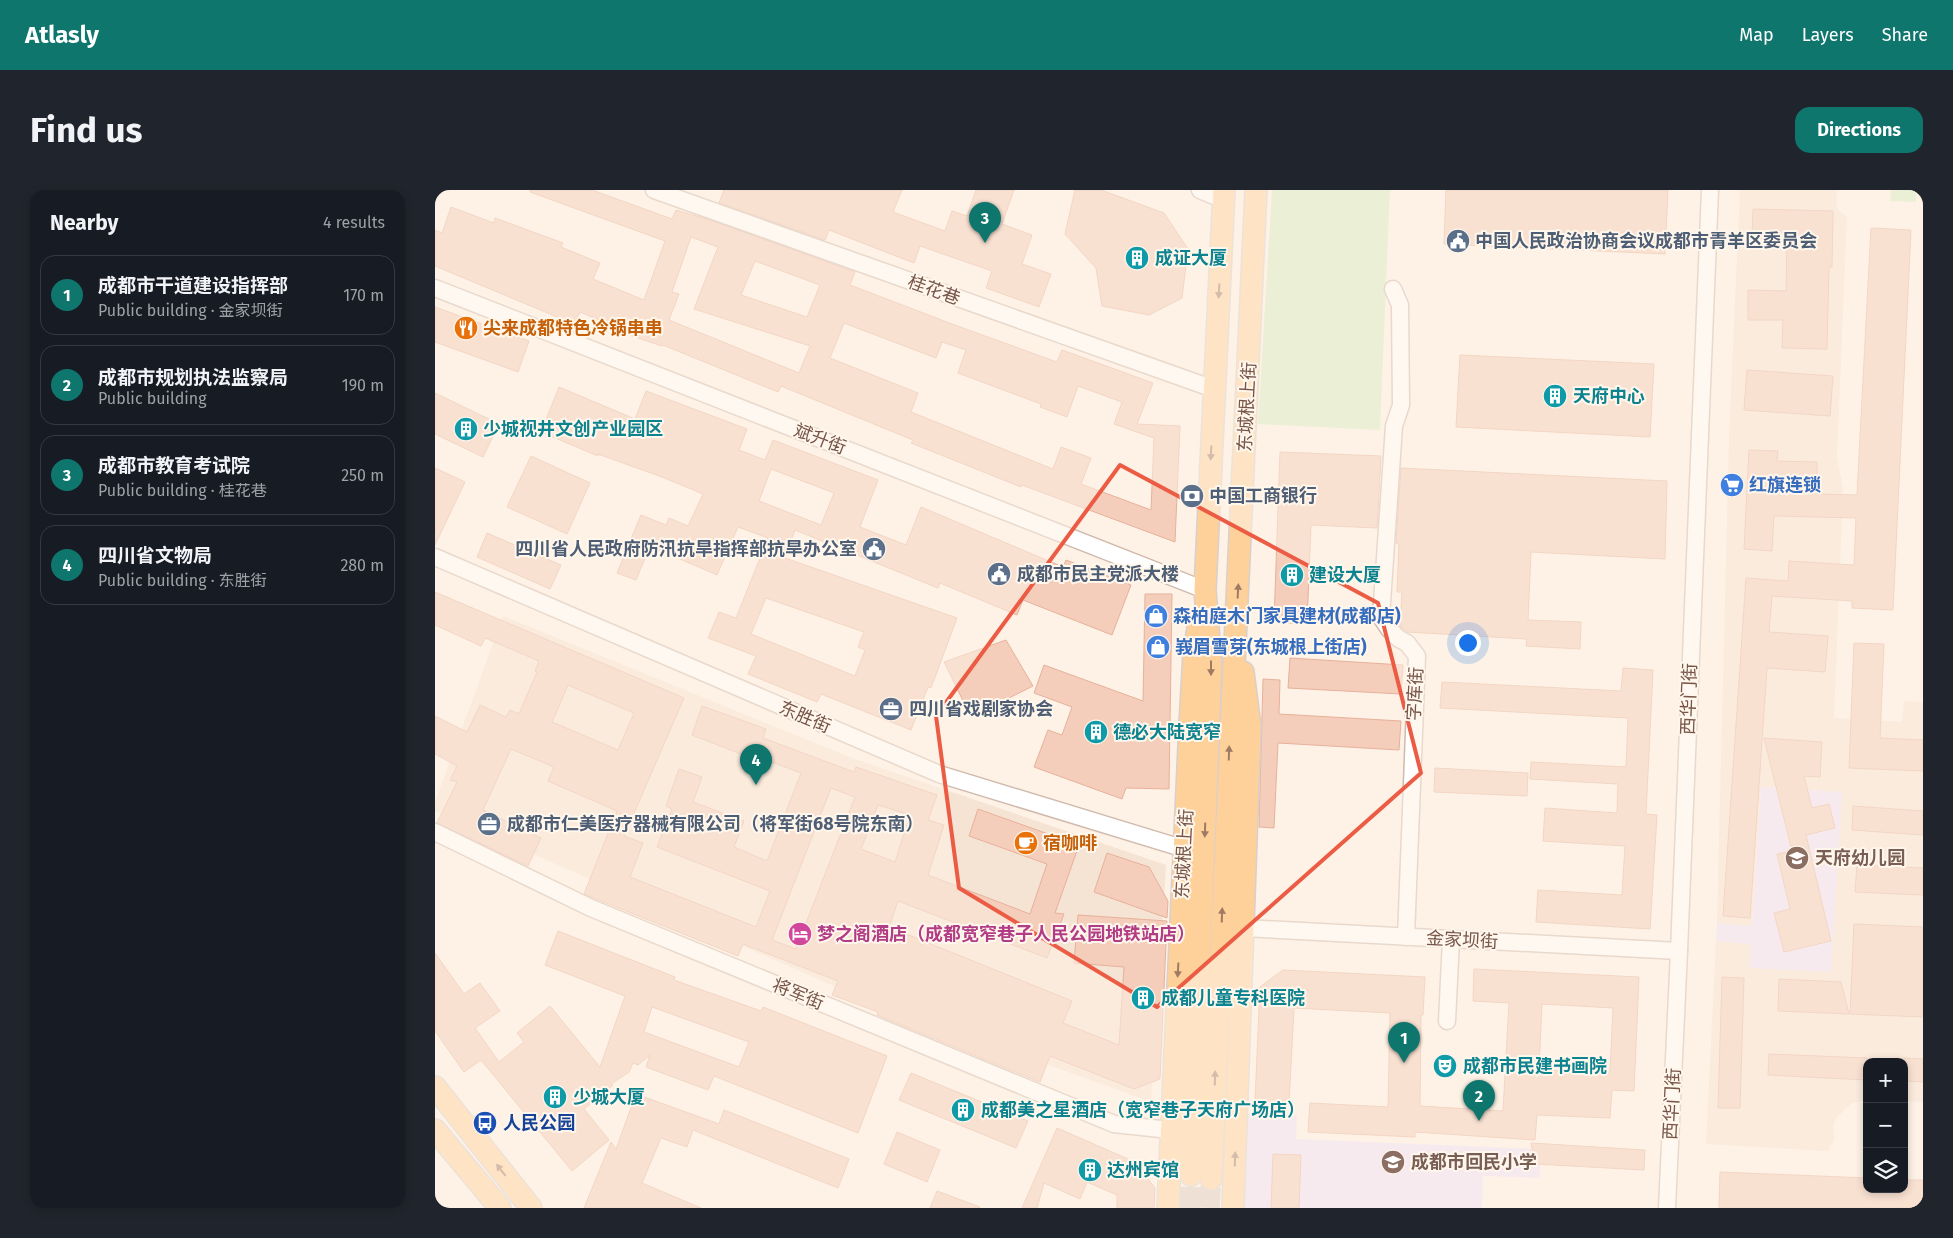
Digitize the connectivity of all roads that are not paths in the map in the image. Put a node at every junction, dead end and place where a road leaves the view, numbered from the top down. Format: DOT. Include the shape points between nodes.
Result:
graph roads {
  1 [pos="654,190"];
  2 [pos="1200,190"];
  3 [pos="1256,190"];
  4 [pos="1710,190"];
  5 [pos="1224,195"];
  6 [pos="435,288"];
  7 [pos="1393,289"];
  8 [pos="1214,389"];
  9 [pos="435,557"];
  10 [pos="1205,590"];
  11 [pos="1237,623"];
  12 [pos="435,832"];
  13 [pos="1185,849"];
  14 [pos="1244,928"];
  15 [pos="1406,937"];
  16 [pos="1451,939"];
  17 [pos="1679,951"];
  18 [pos="1447,1021"];
  19 [pos="435,1087"];
  20 [pos="435,1130"];
  21 [pos="1170,1130"];
  22 [pos="500,1208"];
  23 [pos="531,1208"];
  24 [pos="1167,1208"];
  25 [pos="1233,1208"];
  26 [pos="1667,1208"];
  1 -- 8 [label="street, 桂花巷"];
  2 -- 5 [label="street"];
  11 -- 3 [label="main road, 东城根上街, one-way"];
  4 -- 17 [label="street, 西华门街"];
  5 -- 8 [label="main road, 东城根上街, one-way"];
  6 -- 10 [label="street, 斌升街"];
  7 -- 15 [label="street, 字库街" via="1400,305 1401,405 1394,426 1381,617 1417,656"];
  8 -- 10 [label="main road, 东城根上街, one-way"];
  9 -- 13 [label="street, 东胜街" via="939,774"];
  10 -- 11 [label="main road, 东城根上街, one-way" via="1211,666 1201,1177"];
  10 -- 13 [label="main road, 东城根上街" via="1194,653"];
  11 -- 14 [label="main road, 东城根上街" via="1250,726"];
  12 -- 21 [label="street, 将军街" via="591,908 1114,1124"];
  13 -- 21 [label="main road, 东城根上街, one-way"];
  14 -- 15 [label="street, 金家坝街"];
  25 -- 14 [label="main road, 东城根上街, one-way"];
  15 -- 16 [label="street, 金家坝街"];
  16 -- 17 [label="street, 金家坝街"];
  16 -- 18 [label="street"];
  17 -- 26 [label="street, 西华门街"];
  23 -- 19 [label="main road, one-way"];
  20 -- 22 [label="main road"];
  21 -- 24 [label="main road, 东城根上街"];
}
